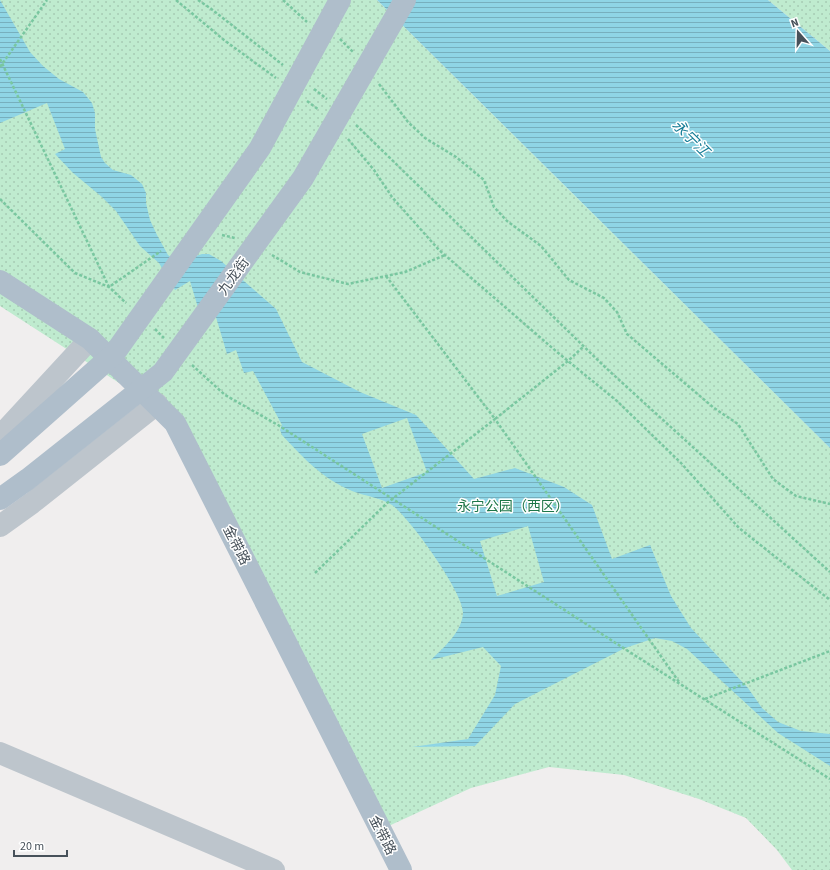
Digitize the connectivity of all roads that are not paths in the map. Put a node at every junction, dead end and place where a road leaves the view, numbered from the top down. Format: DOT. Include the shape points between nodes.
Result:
graph roads {
  1 [pos="340,0"];
  2 [pos="405,0"];
  3 [pos="3,288"];
  4 [pos="90,339"];
  5 [pos="157,404"];
  6 [pos="0,435"];
  7 [pos="0,455"];
  8 [pos="0,499"];
  9 [pos="0,526"];
  10 [pos="0,753"];
  11 [pos="224,849"];
  12 [pos="234,870"];
  13 [pos="274,870"];
  14 [pos="401,870"];
  1 -- 7 [label="main road, bridge" via="260,148 114,354"];
  2 -- 8 [label="main road, 九龙街, bridge" via="303,178 163,372"];
  3 -- 4 [label="main road, 金带路"];
  4 -- 5 [label="main road, 金带路"];
  4 -- 6 [label="street"];
  5 -- 9 [label="street"];
  5 -- 14 [label="main road, 金带路" via="176,423"];
  10 -- 11 [label="street"];
  11 -- 12 [label="street"];
  11 -- 13 [label="street"];
}
